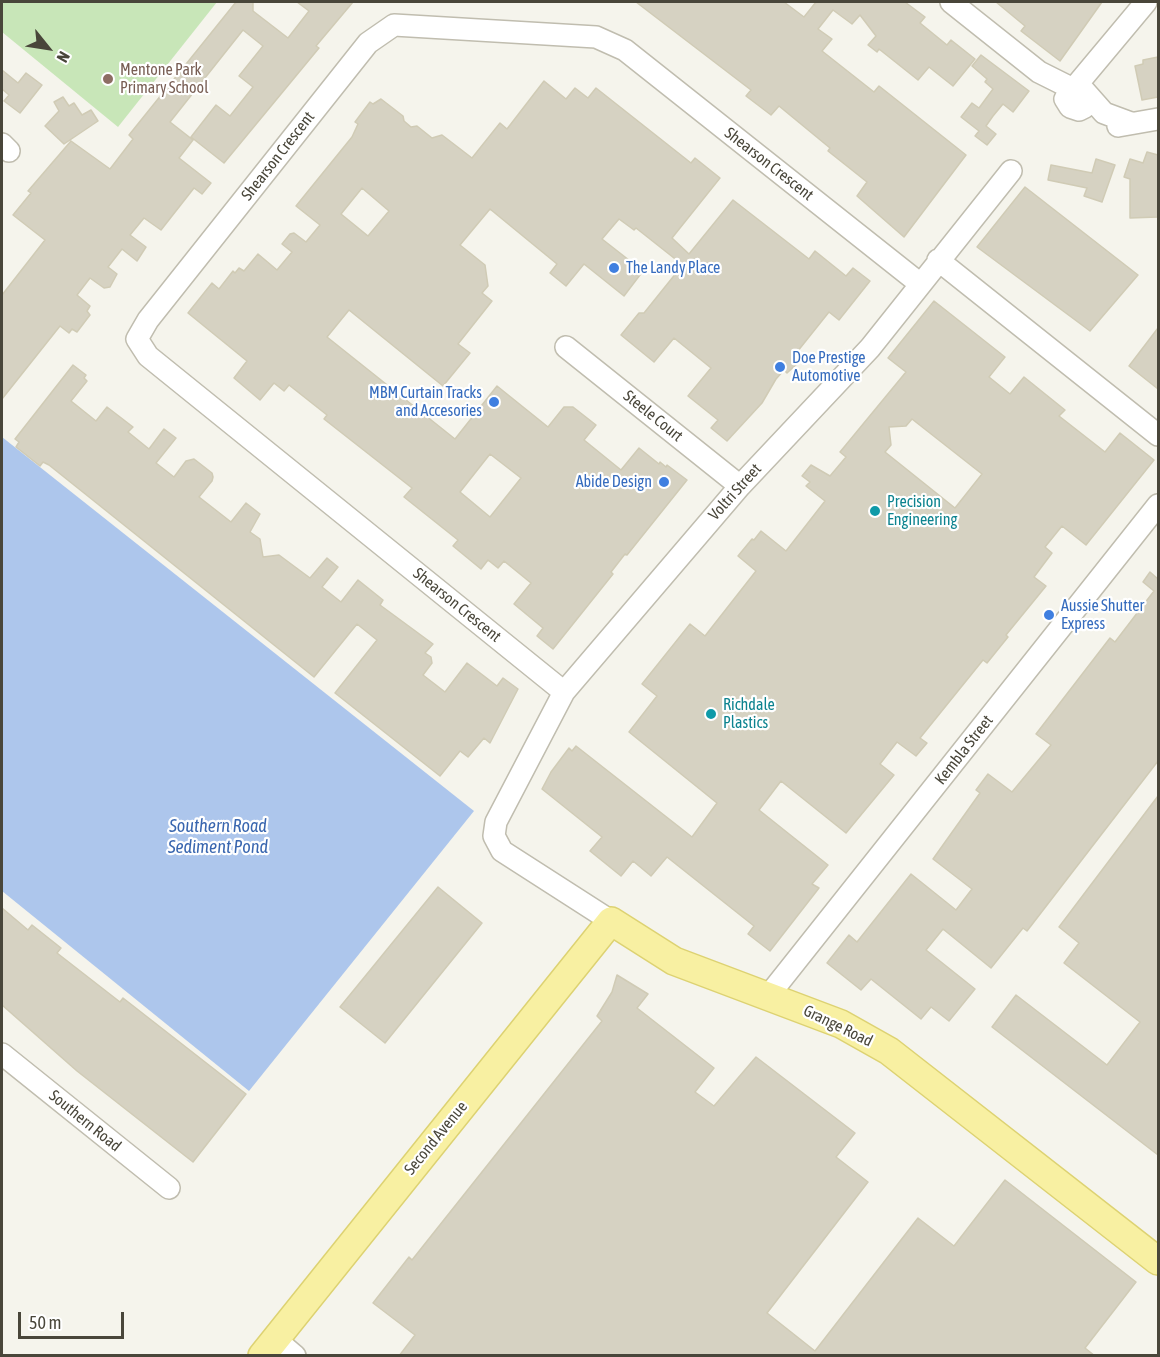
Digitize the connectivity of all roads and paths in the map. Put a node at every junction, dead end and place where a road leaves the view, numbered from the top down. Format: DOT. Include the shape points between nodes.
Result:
graph roads {
  1 [pos="951,2"];
  2 [pos="1146,2"];
  3 [pos="1077,95"];
  4 [pos="1158,119"];
  5 [pos="1011,171"];
  6 [pos="938,260"];
  7 [pos="919,283"];
  8 [pos="566,347"];
  9 [pos="1158,435"];
  10 [pos="740,486"];
  11 [pos="1158,505"];
  12 [pos="564,692"];
  13 [pos="494,836"];
  14 [pos="611,921"];
  15 [pos="769,995"];
  16 [pos="2,1054"];
  17 [pos="169,1188"];
  18 [pos="1158,1260"];
  19 [pos="277,1350"];
  1 -- 3 [label="street" via="1039,72"];
  2 -- 3 [label="street" via="1094,67"];
  3 -- 4 [label="street" via="1105,127"];
  5 -- 6 [label="street, Voltri Street"];
  6 -- 7 [label="street, Voltri Street"];
  6 -- 9 [label="street"];
  7 -- 10 [label="street, Voltri Street" via="870,348"];
  7 -- 12 [label="street, Shearson Crescent" via="625,50 596,37 394,25 368,43 148,320 137,339 148,356"];
  8 -- 10 [label="street, Steele Court"];
  10 -- 12 [label="street, Voltri Street"];
  11 -- 15 [label="street, Kembla Street"];
  12 -- 13 [label="street, Voltri Street" via="496,822"];
  13 -- 14 [label="street, Grange Road" via="502,850"];
  14 -- 15 [label="main road, Grange Road" via="674,960"];
  14 -- 19 [label="main road, Second Avenue"];
  15 -- 18 [label="main road, Grange Road" via="841,1024 889,1051"];
  16 -- 17 [label="street, Southern Road"];
}
